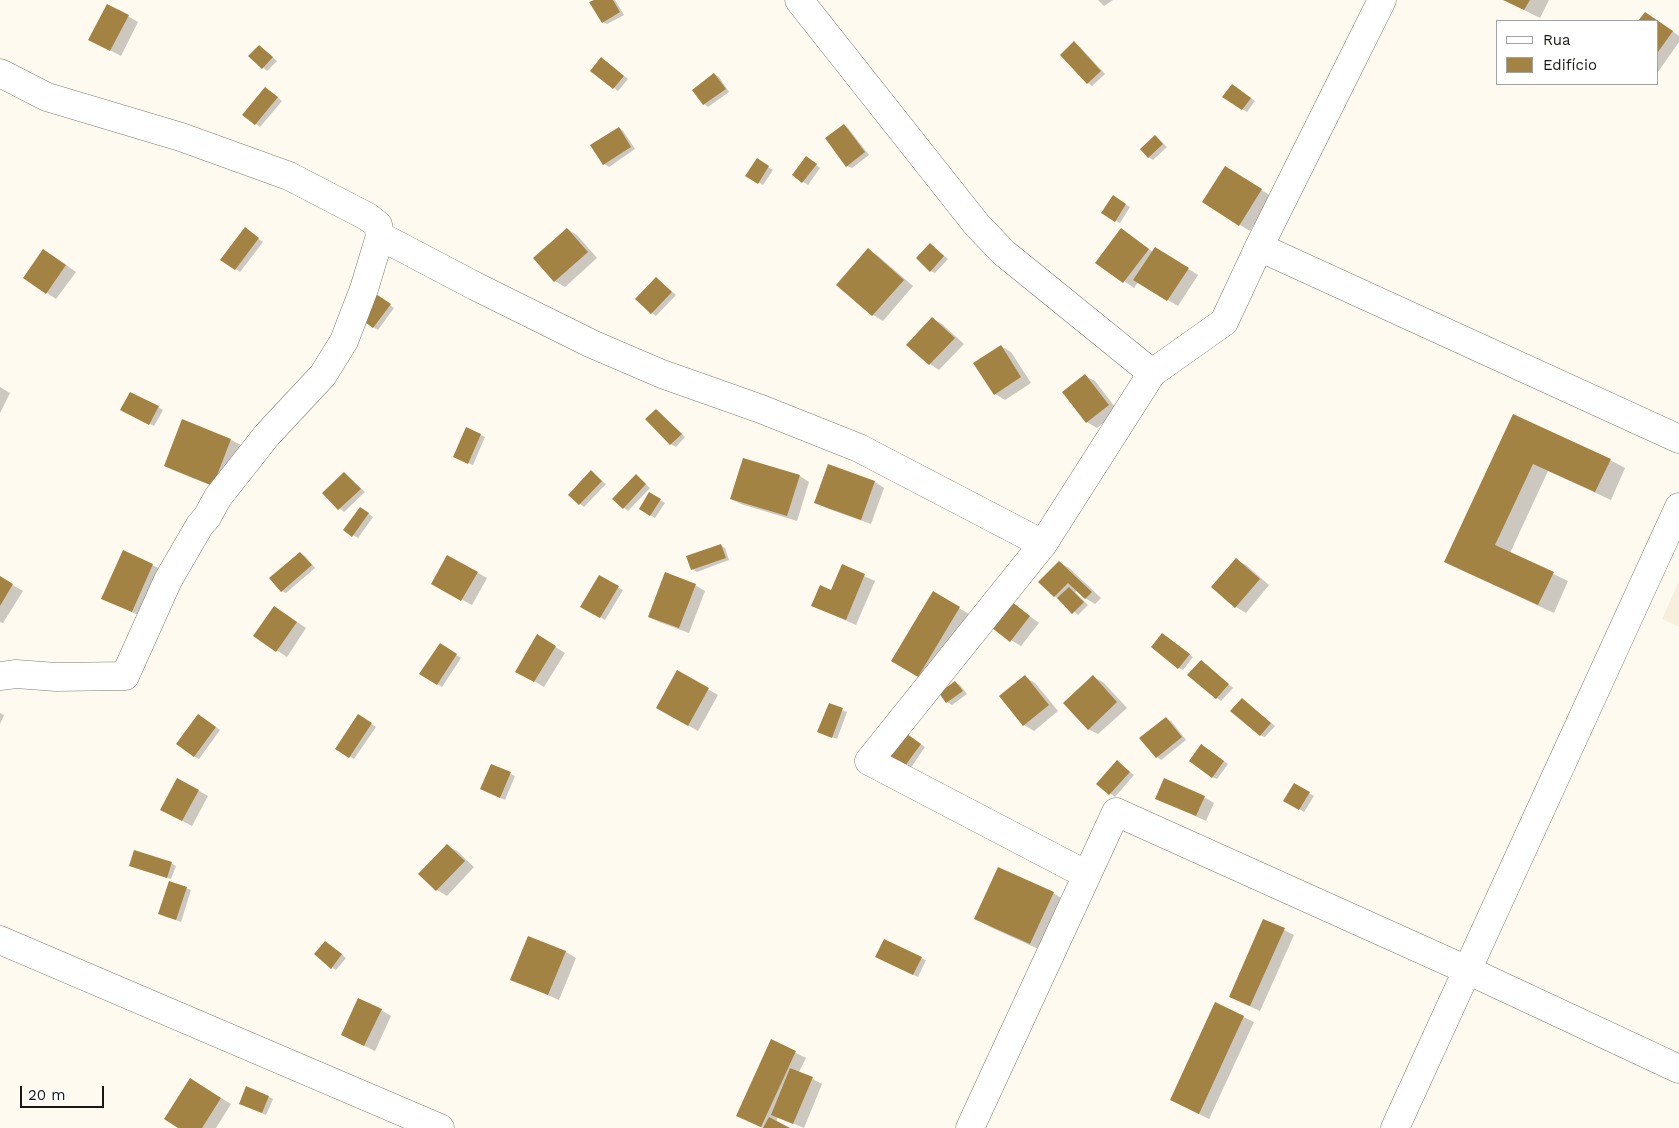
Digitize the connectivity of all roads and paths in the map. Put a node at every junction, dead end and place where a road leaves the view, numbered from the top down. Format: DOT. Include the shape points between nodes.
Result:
graph roads {
  1 [pos="799,0"];
  2 [pos="1382,0"];
  3 [pos="0,73"];
  4 [pos="380,236"];
  5 [pos="1259,246"];
  6 [pos="1152,373"];
  7 [pos="1679,439"];
  8 [pos="1679,507"];
  9 [pos="1043,544"];
  10 [pos="0,676"];
  11 [pos="1087,875"];
  12 [pos="0,940"];
  13 [pos="1468,970"];
  14 [pos="1679,1069"];
  15 [pos="440,1128"];
  16 [pos="970,1128"];
  17 [pos="1395,1128"];
  1 -- 6 [label="street" via="977,225 1004,253"];
  2 -- 5 [label="street"];
  3 -- 4 [label="street" via="47,97 181,137 289,176 368,217 378,225"];
  4 -- 9 [label="street" via="601,348 859,448"];
  4 -- 10 [label="street" via="344,341 323,375 267,435 218,497 168,580 125,676"];
  5 -- 6 [label="street" via="1224,322"];
  5 -- 7 [label="street"];
  6 -- 9 [label="street"];
  8 -- 13 [label="street"];
  9 -- 11 [label="street" via="870,761"];
  11 -- 13 [label="street" via="1116,812"];
  11 -- 16 [label="street"];
  12 -- 15 [label="street"];
  13 -- 14 [label="street"];
  13 -- 17 [label="street"];
}
